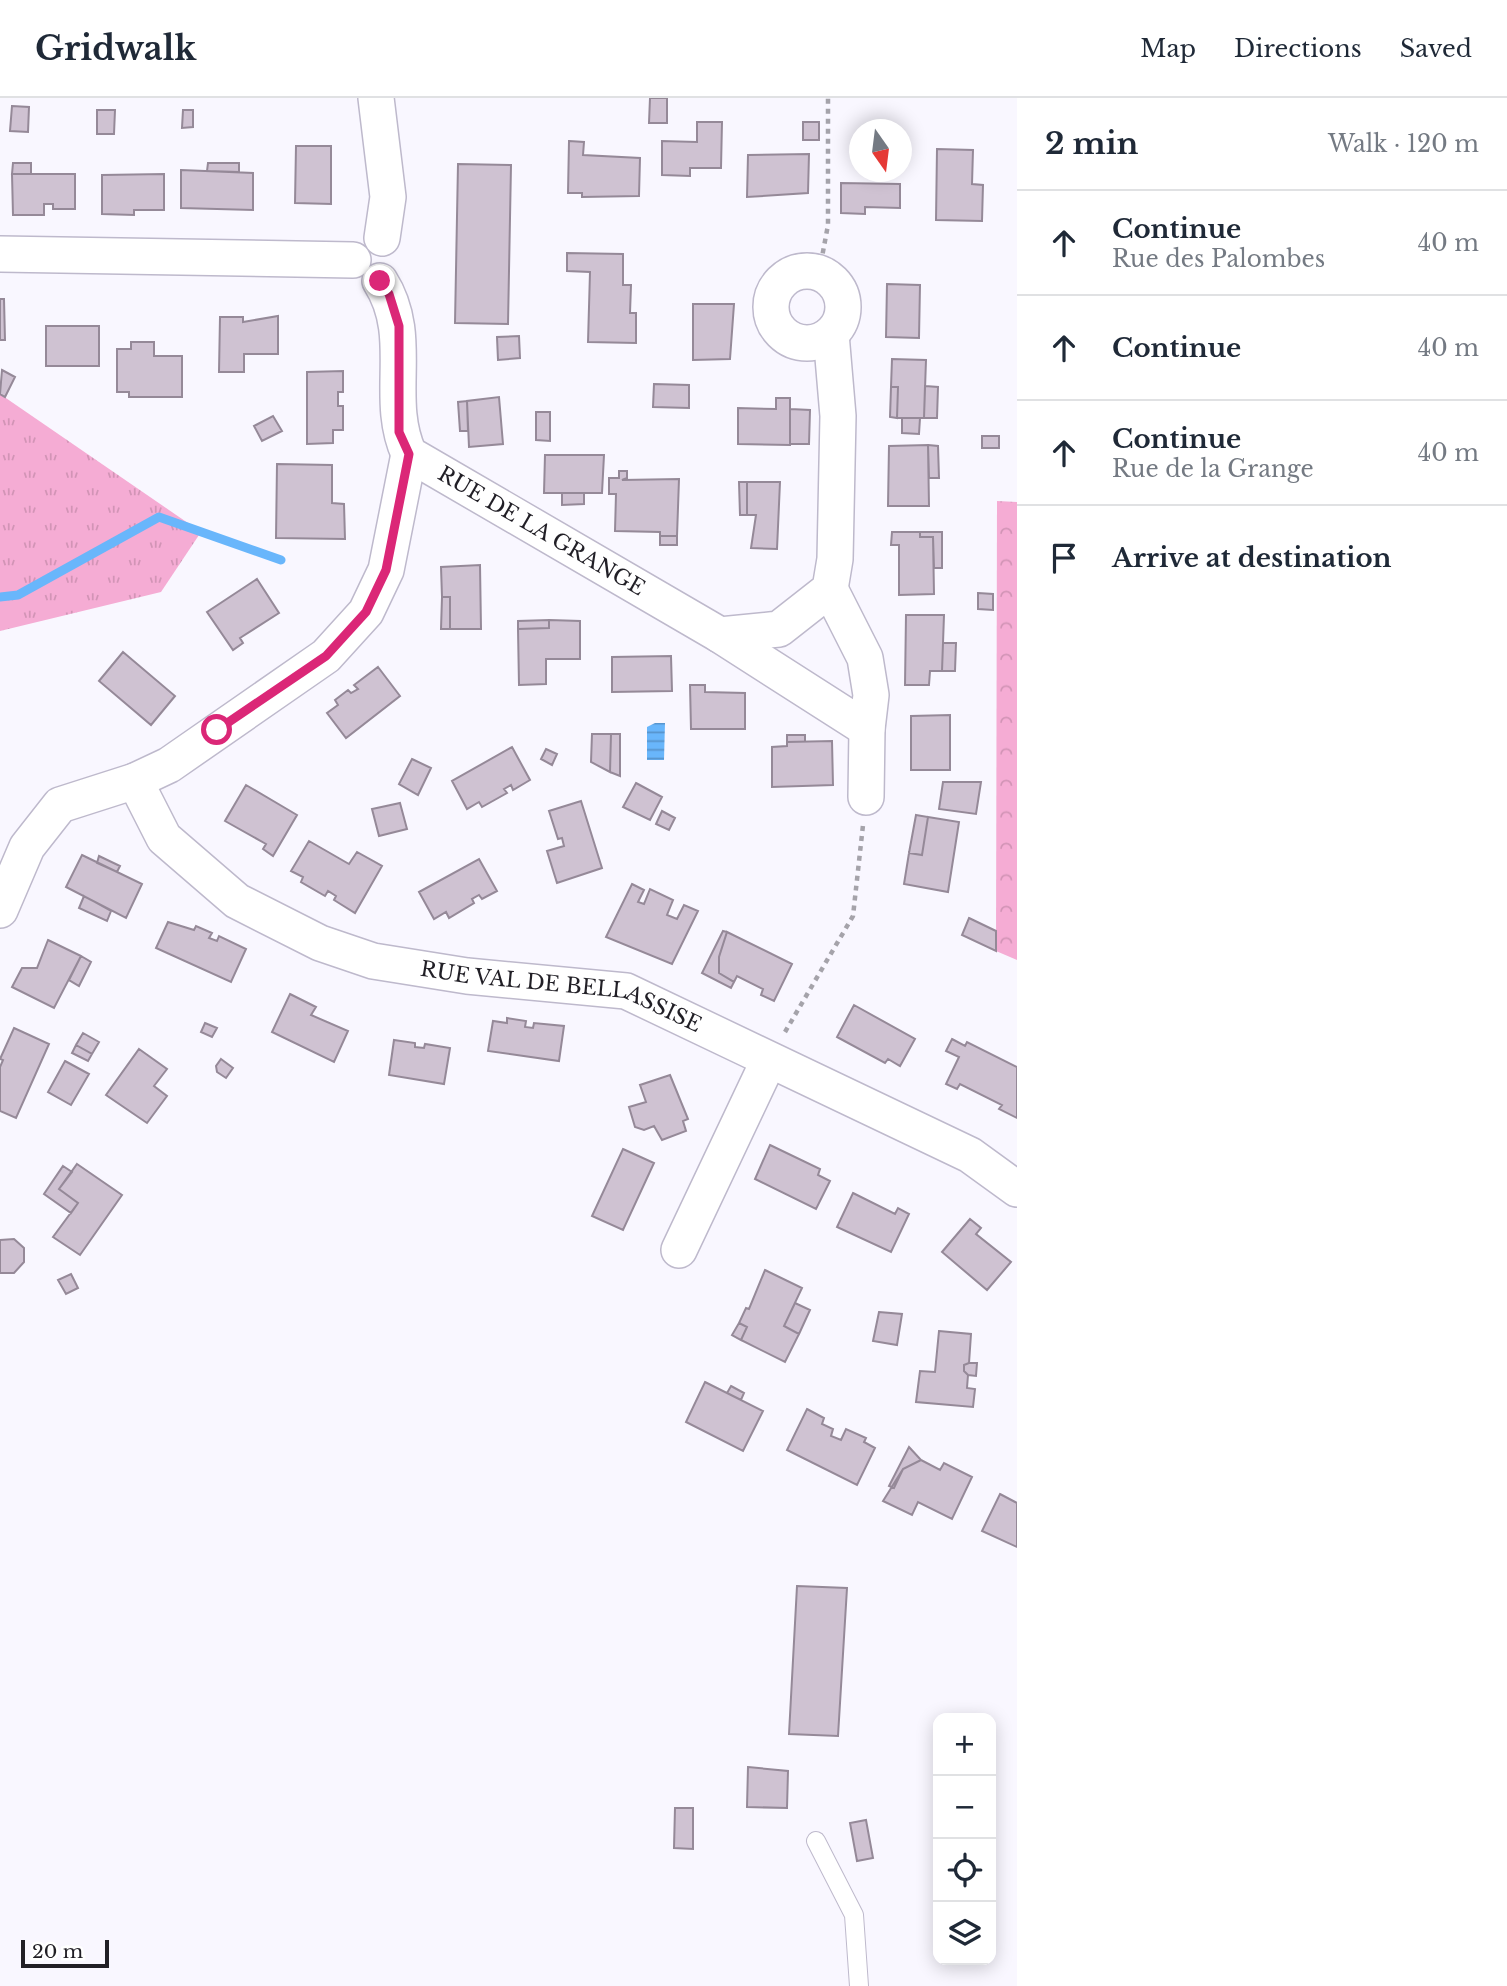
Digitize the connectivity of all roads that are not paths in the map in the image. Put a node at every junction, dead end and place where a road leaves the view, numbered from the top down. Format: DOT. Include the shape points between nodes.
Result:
graph roads {
  1 [pos="376,98"];
  2 [pos="382,238"];
  3 [pos="0,254"];
  4 [pos="353,260"];
  5 [pos="380,281"];
  6 [pos="831,334"];
  7 [pos="409,454"];
  8 [pos="830,589"];
  9 [pos="720,635"];
  10 [pos="866,729"];
  11 [pos="135,781"];
  12 [pos="866,797"];
  13 [pos="0,909"];
  14 [pos="769,1059"];
  15 [pos="1017,1189"];
  16 [pos="679,1250"];
  17 [pos="816,1841"];
  18 [pos="859,1986"];
  1 -- 2 [label="street" via="388,197"];
  2 -- 4 [label="street" via="362,241"];
  2 -- 5 [label="street" via="393,246 398,260 393,274"];
  3 -- 4 [label="street"];
  4 -- 5 [label="street" via="362,277"];
  5 -- 7 [label="street" via="399,326 399,432"];
  6 -- 6 [label="street" via="798,342 779,330 771,309 777,286 807,271 819,273 838,288 843,312"];
  6 -- 8 [label="street" via="838,416 835,559"];
  7 -- 9 [label="street, RUE DE LA GRANGE"];
  7 -- 11 [label="street" via="386,570 366,612 326,656 169,765"];
  8 -- 9 [label="street" via="779,629"];
  8 -- 10 [label="street" via="865,657 871,695"];
  9 -- 10 [label="street, RUE DE LA GRANGE"];
  10 -- 12 [label="street"];
  11 -- 13 [label="street" via="60,805 27,848"];
  11 -- 14 [label="street, RUE VAL DE BELLASSISE" via="164,838 174,847 237,901 320,943 373,961 454,974 626,991"];
  14 -- 15 [label="street, RUE VAL DE BELLASSISE" via="970,1155"];
  14 -- 16 [label="street"];
  17 -- 18 [label="lane" via="855,1915"];
}
